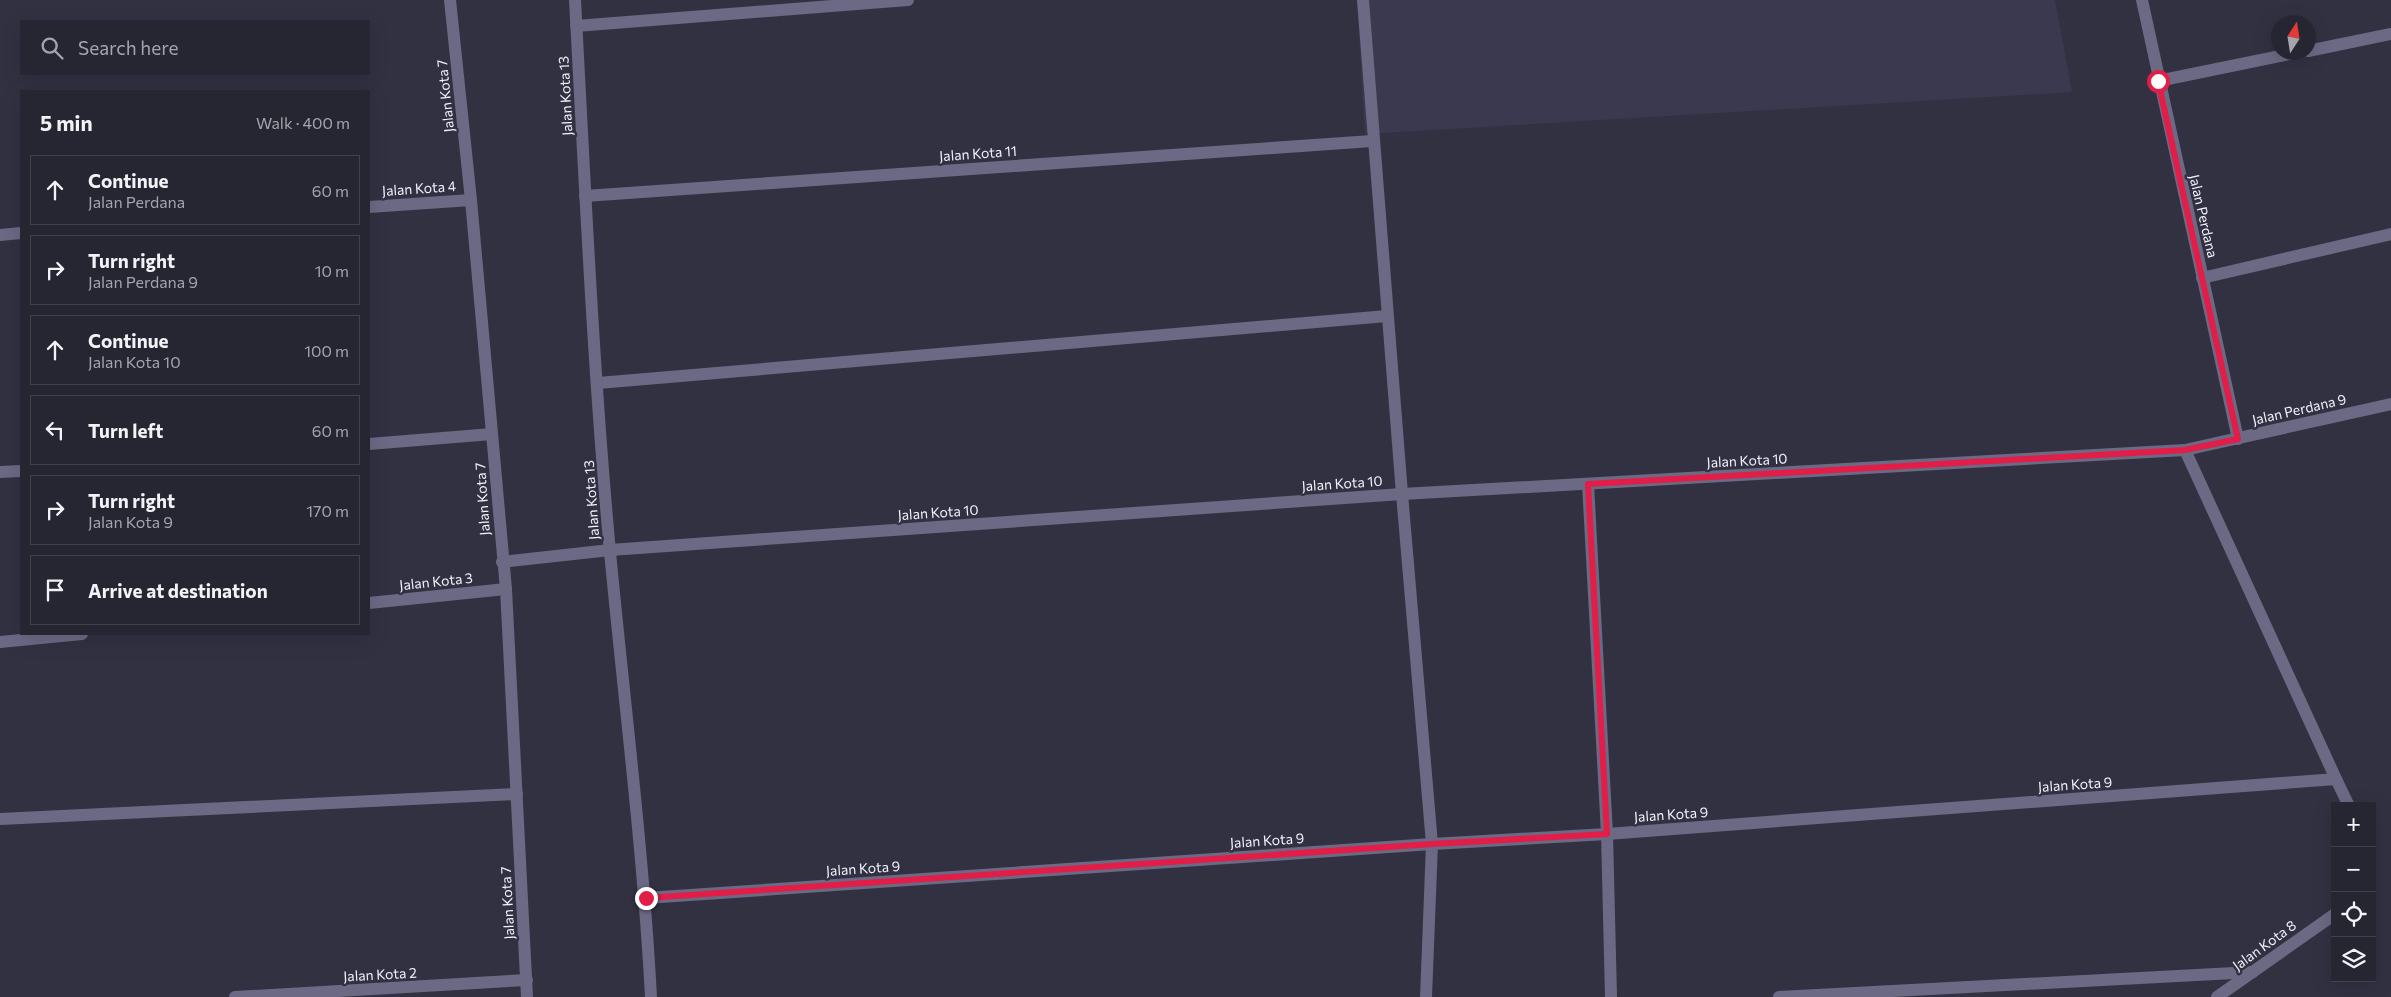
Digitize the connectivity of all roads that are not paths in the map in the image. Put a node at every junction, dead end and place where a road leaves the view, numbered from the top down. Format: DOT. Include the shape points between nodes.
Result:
graph roads {
  1 [pos="450,0"];
  2 [pos="574,0"];
  3 [pos="908,0"];
  4 [pos="1363,0"];
  5 [pos="2142,0"];
  6 [pos="576,26"];
  7 [pos="2391,34"];
  8 [pos="2316,49"];
  9 [pos="2271,58"];
  10 [pos="2158,81"];
  11 [pos="1372,140"];
  12 [pos="585,196"];
  13 [pos="471,200"];
  14 [pos="370,207"];
  15 [pos="20,233"];
  16 [pos="2391,234"];
  17 [pos="0,235"];
  18 [pos="2202,278"];
  19 [pos="1387,316"];
  20 [pos="598,383"];
  21 [pos="2391,404"];
  22 [pos="492,434"];
  23 [pos="2238,439"];
  24 [pos="370,444"];
  25 [pos="2185,450"];
  26 [pos="20,471"];
  27 [pos="0,472"];
  28 [pos="1588,484"];
  29 [pos="1402,494"];
  30 [pos="610,550"];
  31 [pos="502,562"];
  32 [pos="506,589"];
  33 [pos="370,603"];
  34 [pos="72,635"];
  35 [pos="0,642"];
  36 [pos="2336,780"];
  37 [pos="517,794"];
  38 [pos="2346,802"];
  39 [pos="0,819"];
  40 [pos="1607,834"];
  41 [pos="1432,844"];
  42 [pos="646,898"];
  43 [pos="2331,917"];
  44 [pos="2253,972"];
  45 [pos="526,980"];
  46 [pos="235,997"];
  47 [pos="528,997"];
  48 [pos="651,997"];
  49 [pos="1426,997"];
  50 [pos="1611,997"];
  51 [pos="1779,997"];
  52 [pos="2218,997"];
  1 -- 13 [label="street, Jalan Kota 7"];
  2 -- 6 [label="street, Jalan Kota 13"];
  3 -- 6 [label="street"];
  4 -- 11 [label="street"];
  5 -- 10 [label="street, Jalan Perdana"];
  6 -- 12 [label="street, Jalan Kota 13"];
  7 -- 8 [label="street"];
  9 -- 10 [label="street"];
  10 -- 18 [label="street, Jalan Perdana"];
  11 -- 12 [label="street, Jalan Kota 11"];
  11 -- 19 [label="street"];
  12 -- 20 [label="street, Jalan Kota 13"];
  13 -- 14 [label="street, Jalan Kota 4"];
  13 -- 22 [label="street, Jalan Kota 7"];
  15 -- 17 [label="street"];
  16 -- 18 [label="street"];
  18 -- 23 [label="street, Jalan Perdana"];
  19 -- 20 [label="street"];
  19 -- 29 [label="street"];
  20 -- 30 [label="street, Jalan Kota 13"];
  21 -- 23 [label="street, Jalan Perdana 9"];
  22 -- 24 [label="street"];
  22 -- 31 [label="street, Jalan Kota 7"];
  23 -- 25 [label="street, Jalan Perdana 9"];
  25 -- 28 [label="street, Jalan Kota 10"];
  25 -- 36 [label="street"];
  26 -- 27 [label="street"];
  28 -- 29 [label="street, Jalan Kota 10"];
  28 -- 40 [label="street"];
  29 -- 30 [label="street, Jalan Kota 10"];
  29 -- 41 [label="street"];
  30 -- 31 [label="street, Jalan Kota 10"];
  30 -- 42 [label="street, Jalan Kota 13"];
  31 -- 32 [label="street, Jalan Kota 7"];
  32 -- 33 [label="street, Jalan Kota 3"];
  32 -- 37 [label="street, Jalan Kota 7"];
  34 -- 35 [label="street"];
  36 -- 38 [label="street"];
  36 -- 40 [label="street, Jalan Kota 9"];
  37 -- 39 [label="street"];
  37 -- 45 [label="street, Jalan Kota 7"];
  40 -- 41 [label="street, Jalan Kota 9"];
  40 -- 50 [label="street"];
  41 -- 42 [label="street, Jalan Kota 9"];
  41 -- 49 [label="street"];
  42 -- 48 [label="street, Jalan Kota 13"];
  43 -- 44 [label="street, Jalan Kota 8"];
  44 -- 51 [label="street"];
  44 -- 52 [label="street, Jalan Kota 8"];
  45 -- 46 [label="street, Jalan Kota 2"];
  45 -- 47 [label="street, Jalan Kota 7"];
}
